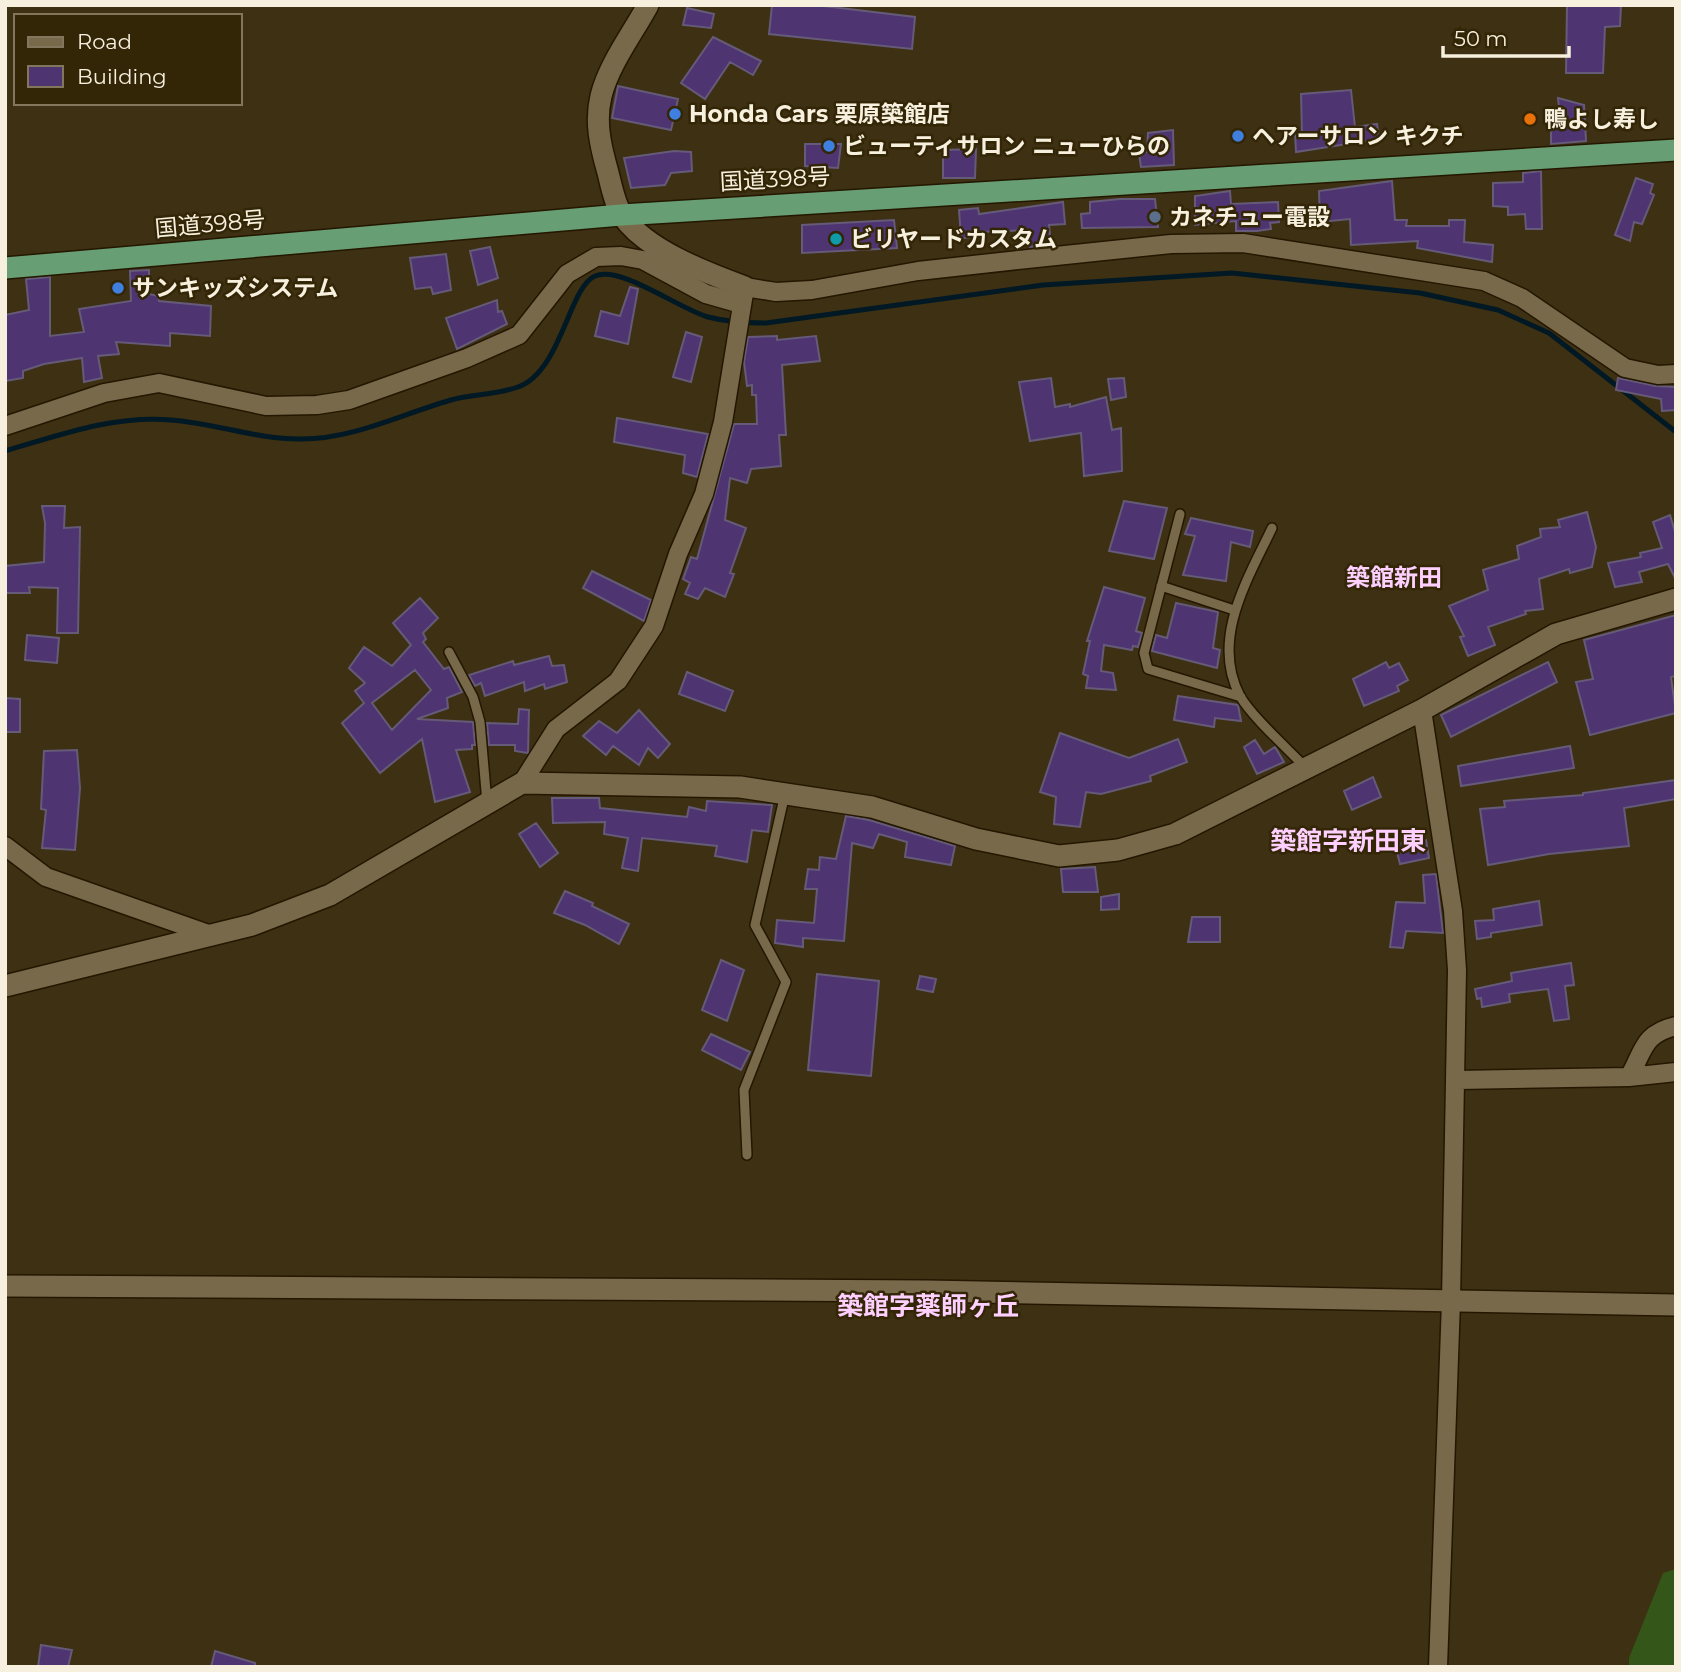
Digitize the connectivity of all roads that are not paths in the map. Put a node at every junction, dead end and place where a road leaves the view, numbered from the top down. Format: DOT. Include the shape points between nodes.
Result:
graph roads {
  1 [pos="648,5"];
  2 [pos="1676,150"];
  3 [pos="621,215"];
  4 [pos="5,268"];
  5 [pos="742,301"];
  6 [pos="1676,374"];
  7 [pos="5,426"];
  8 [pos="1180,514"];
  9 [pos="1272,528"];
  10 [pos="1161,586"];
  11 [pos="1676,600"];
  12 [pos="1234,610"];
  13 [pos="449,652"];
  14 [pos="1241,697"];
  15 [pos="1422,710"];
  16 [pos="1306,768"];
  17 [pos="522,783"];
  18 [pos="785,793"];
  19 [pos="487,803"];
  20 [pos="5,846"];
  21 [pos="211,935"];
  22 [pos="5,986"];
  23 [pos="1676,1026"];
  24 [pos="1676,1072"];
  25 [pos="1629,1077"];
  26 [pos="1457,1080"];
  27 [pos="747,1155"];
  28 [pos="5,1286"];
  29 [pos="1451,1301"];
  30 [pos="1676,1305"];
  31 [pos="1438,1667"];
  1 -- 3 [label="street" via="606,83 598,113 598,141"];
  2 -- 3 [label="highway, 国道398号"];
  3 -- 4 [label="highway, 国道398号"];
  3 -- 5 [label="street" via="653,244 712,275"];
  5 -- 6 [label="street" via="918,271 1171,244 1243,243 1484,281 1522,298 1625,368"];
  5 -- 7 [label="street" via="706,293 643,260 596,257 567,274 519,335 349,400 267,406 159,383 104,393"];
  5 -- 17 [label="street" via="723,422 704,494 654,626 618,681 556,729"];
  8 -- 10 [label="lane"];
  9 -- 12 [label="lane"];
  10 -- 12 [label="lane"];
  10 -- 14 [label="lane" via="1144,653 1148,669"];
  11 -- 15 [label="street" via="1556,634"];
  12 -- 14 [label="lane" via="1230,644"];
  13 -- 19 [label="lane" via="480,722"];
  14 -- 16 [label="lane"];
  15 -- 16 [label="street"];
  15 -- 26 [label="street" via="1453,911"];
  16 -- 18 [label="street" via="1175,834 1118,850 1059,856 976,839 872,807"];
  17 -- 18 [label="street" via="740,786"];
  17 -- 19 [label="street"];
  18 -- 27 [label="lane" via="755,925 786,982 744,1090"];
  19 -- 21 [label="street" via="330,895 252,925"];
  20 -- 21 [label="street" via="46,877"];
  21 -- 22 [label="street"];
  23 -- 25 [label="street" via="1653,1035 1643,1045"];
  24 -- 25 [label="street"];
  25 -- 26 [label="street"];
  26 -- 29 [label="street"];
  28 -- 29 [label="street" via="899,1291"];
  29 -- 30 [label="street"];
  29 -- 31 [label="street"];
}
